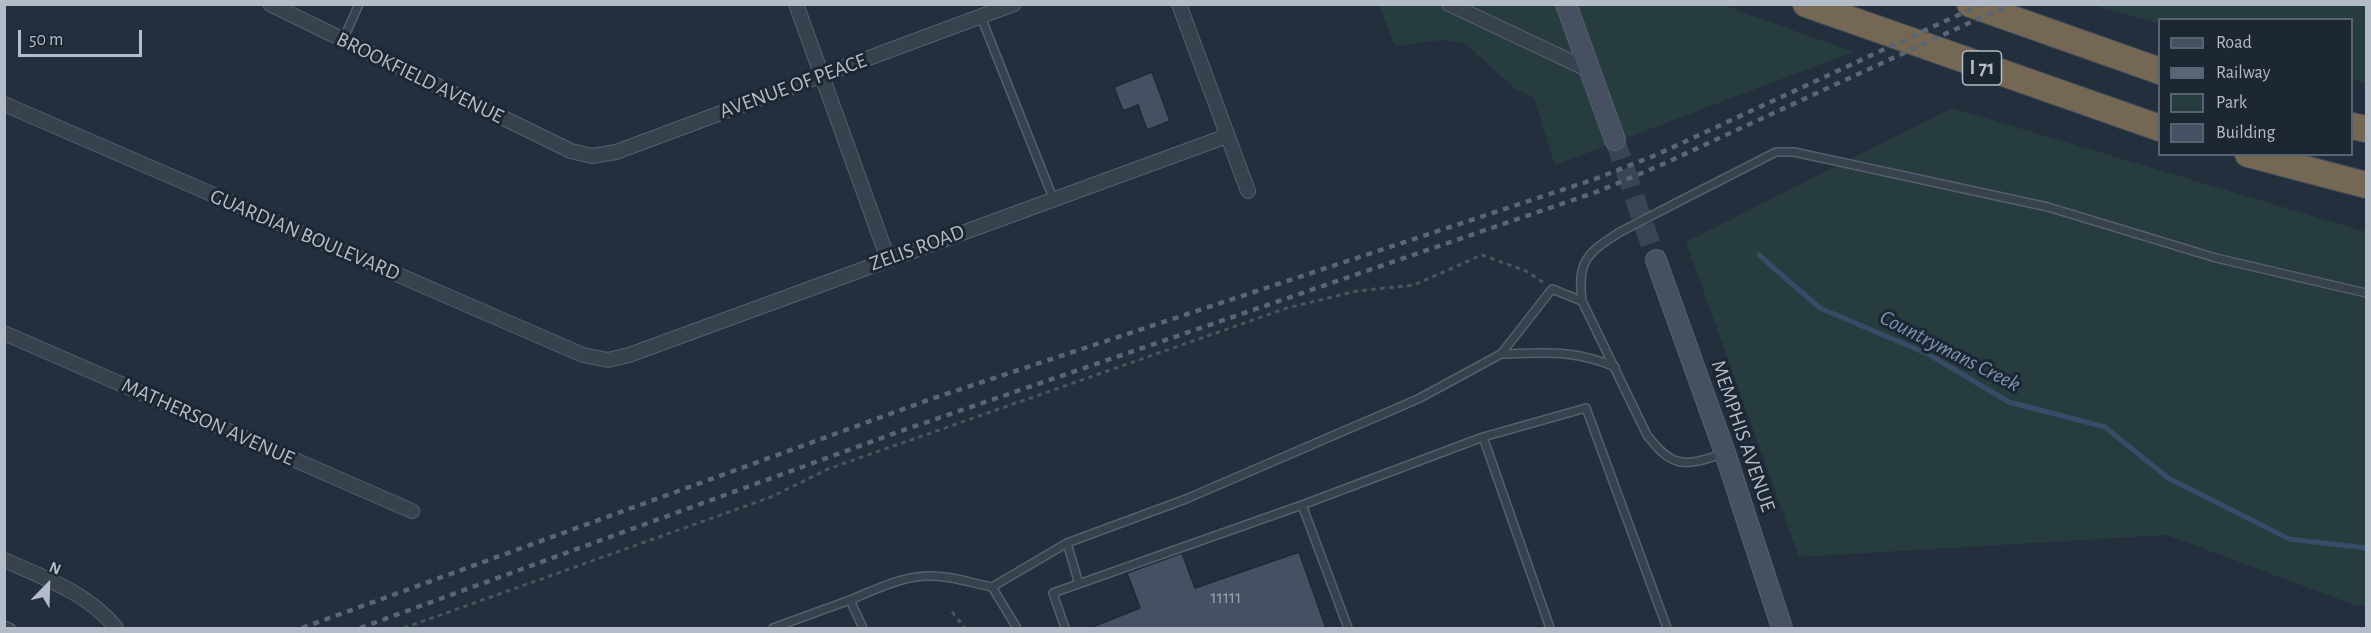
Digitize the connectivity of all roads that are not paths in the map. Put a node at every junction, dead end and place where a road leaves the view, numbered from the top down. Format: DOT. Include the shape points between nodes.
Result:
graph roads {
  1 [pos="270,4"];
  2 [pos="359,4"];
  3 [pos="796,4"];
  4 [pos="1014,4"];
  5 [pos="1179,4"];
  6 [pos="1449,4"];
  7 [pos="1566,4"];
  8 [pos="1806,4"];
  9 [pos="1970,4"];
  10 [pos="979,11"];
  11 [pos="343,40"];
  12 [pos="1591,70"];
  13 [pos="2158,70"];
  14 [pos="822,75"];
  15 [pos="4,104"];
  16 [pos="2158,127"];
  17 [pos="1227,136"];
  18 [pos="1615,140"];
  19 [pos="570,151"];
  20 [pos="2256,156"];
  21 [pos="2367,185"];
  22 [pos="1248,192"];
  23 [pos="1053,198"];
  24 [pos="888,259"];
  25 [pos="1656,260"];
  26 [pos="2367,293"];
  27 [pos="1582,301"];
  28 [pos="4,333"];
  29 [pos="1501,354"];
  30 [pos="608,360"];
  31 [pos="1615,366"];
  32 [pos="1483,437"];
  33 [pos="1725,453"];
  34 [pos="1302,505"];
  35 [pos="412,511"];
  36 [pos="1067,543"];
  37 [pos="4,560"];
  38 [pos="1079,584"];
  39 [pos="992,587"];
  40 [pos="850,600"];
  41 [pos="4,625"];
  42 [pos="11,628"];
  43 [pos="116,628"];
  44 [pos="773,628"];
  45 [pos="863,628"];
  46 [pos="1017,628"];
  47 [pos="1065,628"];
  48 [pos="1348,628"];
  49 [pos="1550,628"];
  50 [pos="1667,628"];
  51 [pos="1782,628"];
  1 -- 11 [label="street, BROOKFIELD AVENUE"];
  2 -- 11 [label="lane"];
  3 -- 14 [label="street"];
  4 -- 10 [label="street, AVENUE OF PEACE"];
  5 -- 17 [label="street"];
  6 -- 12 [label="street"];
  7 -- 12 [label="main road"];
  8 -- 16 [label="highway, I 71"];
  9 -- 13 [label="highway"];
  10 -- 14 [label="street, AVENUE OF PEACE"];
  10 -- 23 [label="lane"];
  11 -- 19 [label="street, BROOKFIELD AVENUE"];
  12 -- 18 [label="main road"];
  14 -- 19 [label="street, AVENUE OF PEACE" via="606,155 587,156"];
  14 -- 24 [label="street"];
  15 -- 30 [label="street, GUARDIAN BOULEVARD" via="583,355"];
  17 -- 22 [label="street"];
  17 -- 23 [label="street, ZELIS ROAD"];
  20 -- 21 [label="highway"];
  23 -- 24 [label="street, ZELIS ROAD"];
  24 -- 30 [label="street, ZELIS ROAD"];
  25 -- 33 [label="main road, MEMPHIS AVENUE"];
  26 -- 27 [label="lane, bridge" via="2216,258 2048,207 1794,152 1776,153 1620,232 1593,251 1583,264 1579,278"];
  27 -- 29 [label="lane" via="1552,289"];
  27 -- 31 [label="lane"];
  28 -- 35 [label="street, MATHERSON AVENUE"];
  29 -- 31 [label="lane" via="1572,352"];
  29 -- 36 [label="lane" via="1418,399 1186,499"];
  31 -- 33 [label="lane" via="1647,435 1660,453 1682,464"];
  32 -- 34 [label="lane"];
  32 -- 49 [label="lane"];
  32 -- 50 [label="lane" via="1586,408"];
  33 -- 51 [label="main road, MEMPHIS AVENUE"];
  34 -- 38 [label="lane"];
  34 -- 48 [label="lane"];
  36 -- 38 [label="lane"];
  36 -- 39 [label="lane"];
  37 -- 43 [label="street" via="63,585 99,608"];
  38 -- 47 [label="lane" via="1053,593"];
  39 -- 40 [label="lane" via="926,576 893,583"];
  39 -- 46 [label="lane"];
  40 -- 44 [label="lane"];
  40 -- 45 [label="lane"];
  41 -- 42 [label="lane"];
}
